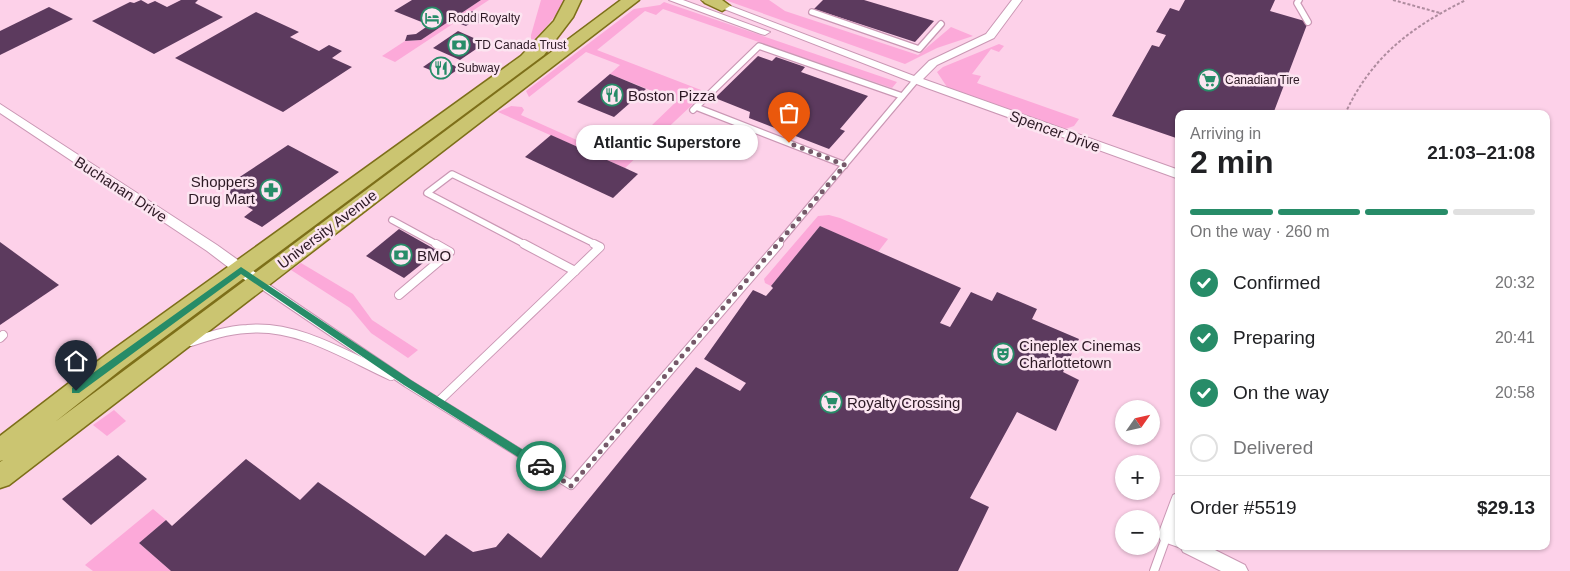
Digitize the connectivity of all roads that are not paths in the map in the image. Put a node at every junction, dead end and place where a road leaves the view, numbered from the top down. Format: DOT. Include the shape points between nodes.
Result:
graph roads {
  1 [pos="573,0"];
  2 [pos="610,0"];
  3 [pos="631,0"];
  4 [pos="674,0"];
  5 [pos="706,0"];
  6 [pos="1017,0"];
  7 [pos="1299,0"];
  8 [pos="716,3"];
  9 [pos="812,12"];
  10 [pos="1308,22"];
  11 [pos="941,24"];
  12 [pos="527,60"];
  13 [pos="902,75"];
  14 [pos="916,80"];
  15 [pos="930,86"];
  16 [pos="902,96"];
  17 [pos="0,108"];
  18 [pos="845,165"];
  19 [pos="1175,174"];
  20 [pos="392,220"];
  21 [pos="575,271"];
  22 [pos="250,276"];
  23 [pos="399,295"];
  24 [pos="407,382"];
  25 [pos="439,401"];
  26 [pos="86,411"];
  27 [pos="0,450"];
  28 [pos="0,477"];
  29 [pos="1175,525"];
  30 [pos="1173,538"];
  31 [pos="1197,550"];
  32 [pos="1154,571"];
  33 [pos="1239,571"];
  1 -- 12 [label="main road" via="569,13"];
  2 -- 12 [label="main road, University Avenue"];
  3 -- 22 [label="main road, University Avenue"];
  4 -- 13 [label="street"];
  5 -- 8 [label="street"];
  6 -- 14 [label="street" via="990,36 933,63"];
  7 -- 10 [label="lane" via="1297,3"];
  8 -- 13 [label="street"];
  9 -- 11 [label="lane" via="919,49"];
  12 -- 22 [label="main road, University Avenue"];
  13 -- 14 [label="street"];
  14 -- 15 [label="street"];
  14 -- 16 [label="lane"];
  15 -- 19 [label="street, Spencer Drive"];
  16 -- 18 [label="lane"];
  16 -- 18 [label="lane" via="759,46 695,108"];
  17 -- 22 [label="street, Buchanan Drive"];
  18 -- 25 [label="lane" via="571,486"];
  20 -- 23 [label="lane" via="450,252"];
  21 -- 21 [label="lane" via="600,247 452,174 427,193"];
  21 -- 25 [label="lane"];
  22 -- 24 [label="lane"];
  22 -- 26 [label="main road, University Avenue"];
  22 -- 27 [label="main road, University Avenue" via="108,367"];
  24 -- 25 [label="lane"];
  24 -- 26 [label="lane" via="294,333 250,327 214,333 190,343"];
  26 -- 28 [label="main road, University Avenue"];
  29 -- 30 [label="street"];
  30 -- 32 [label="lane"];
  31 -- 33 [label="street"];
}
